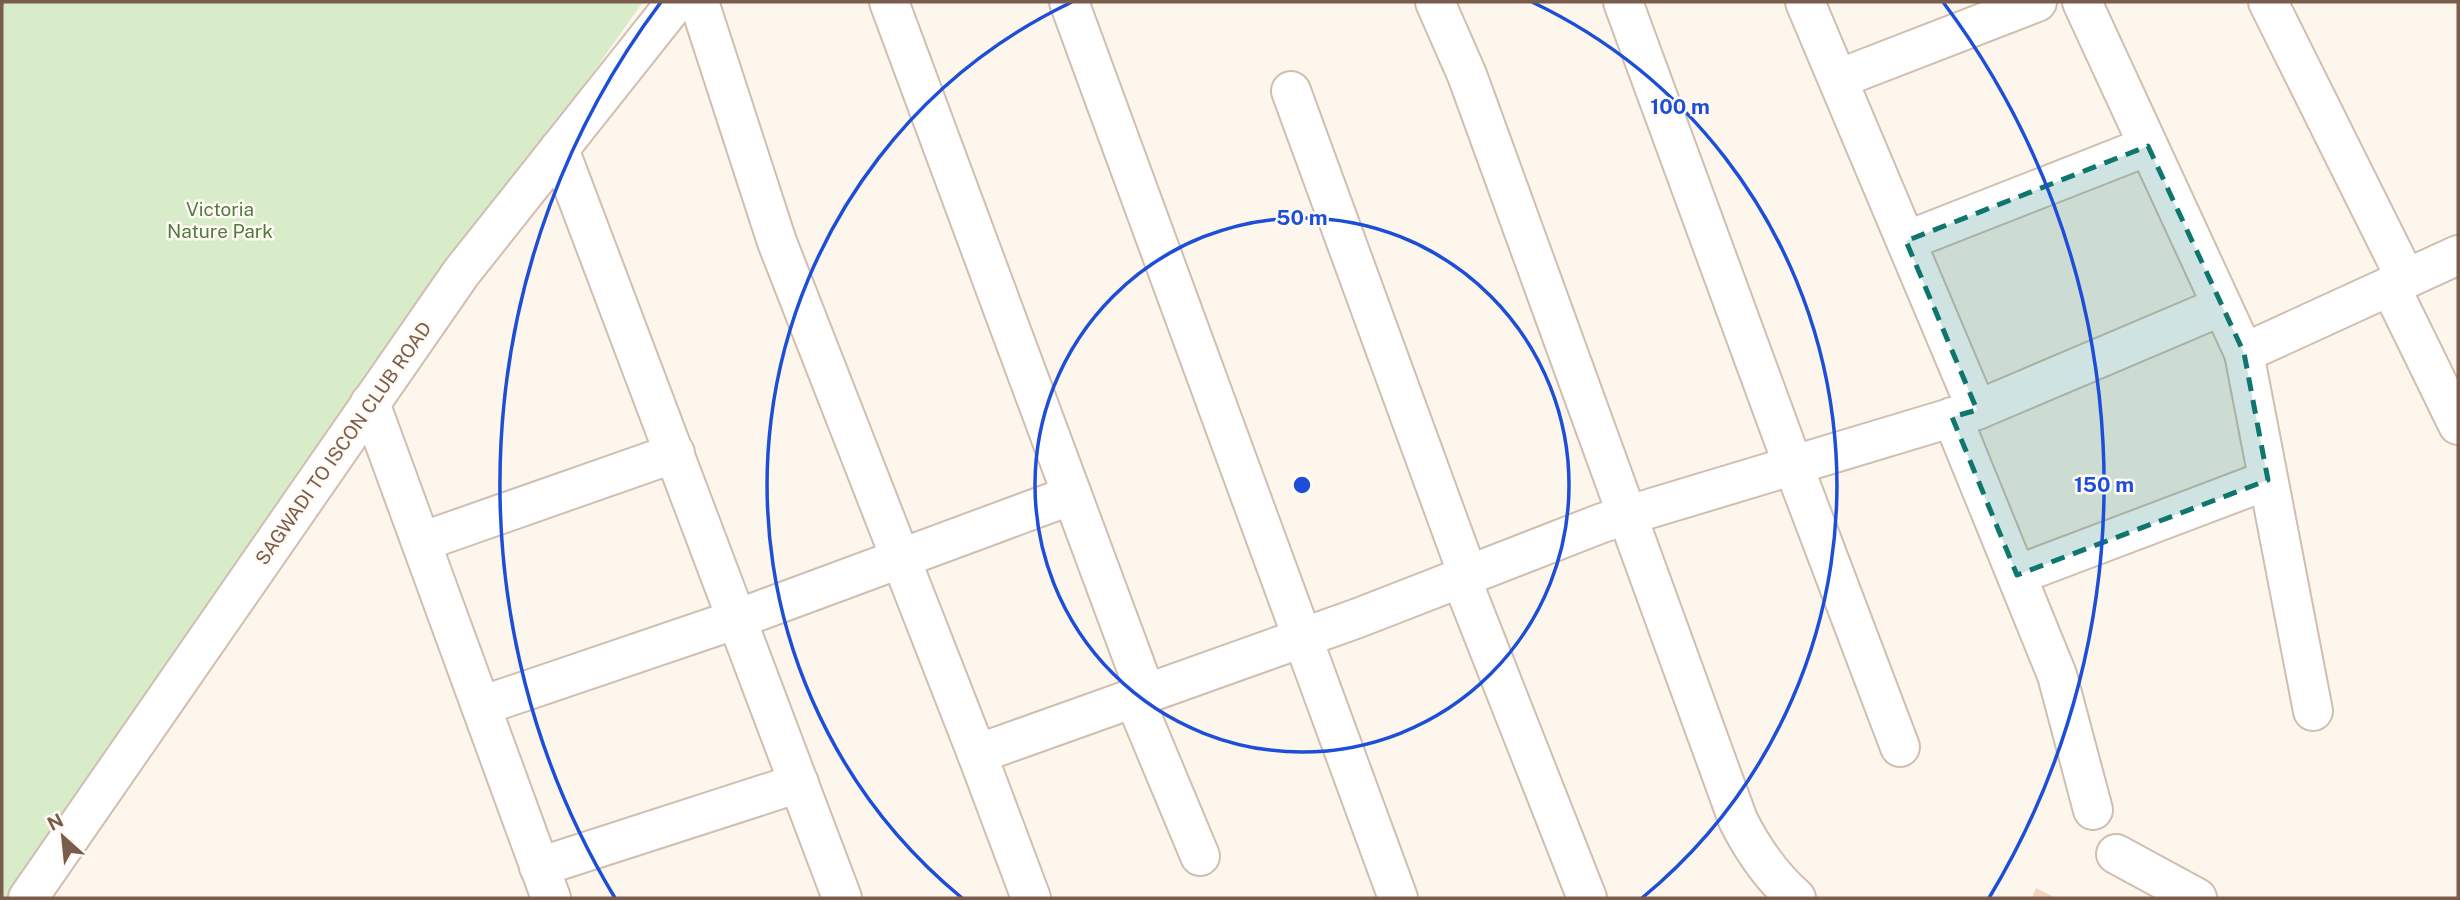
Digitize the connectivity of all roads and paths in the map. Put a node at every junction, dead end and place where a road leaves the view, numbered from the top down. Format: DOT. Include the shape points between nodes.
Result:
graph roads {
  1 [pos="676,2"];
  2 [pos="699,2"];
  3 [pos="889,2"];
  4 [pos="1069,2"];
  5 [pos="1435,2"];
  6 [pos="1623,2"];
  7 [pos="1805,2"];
  8 [pos="2037,2"];
  9 [pos="2082,2"];
  10 [pos="2268,2"];
  11 [pos="1838,79"];
  12 [pos="1291,91"];
  13 [pos="2148,146"];
  14 [pos="559,149"];
  15 [pos="1906,241"];
  16 [pos="2458,255"];
  17 [pos="2398,283"];
  18 [pos="2222,306"];
  19 [pos="2244,353"];
  20 [pos="370,403"];
  21 [pos="1965,413"];
  22 [pos="2458,425"];
  23 [pos="675,453"];
  24 [pos="1793,465"];
  25 [pos="2268,480"];
  26 [pos="1072,495"];
  27 [pos="1628,516"];
  28 [pos="421,542"];
  29 [pos="901,560"];
  30 [pos="2017,575"];
  31 [pos="1464,576"];
  32 [pos="737,619"];
  33 [pos="1303,638"];
  34 [pos="1140,696"];
  35 [pos="481,706"];
  36 [pos="2313,711"];
  37 [pos="1900,747"];
  38 [pos="977,754"];
  39 [pos="799,783"];
  40 [pos="2093,810"];
  41 [pos="2116,853"];
  42 [pos="1200,856"];
  43 [pos="545,883"];
  44 [pos="28,898"];
  45 [pos="842,898"];
  46 [pos="1031,898"];
  47 [pos="1398,898"];
  48 [pos="1587,898"];
  49 [pos="1796,898"];
  50 [pos="2197,898"];
  1 -- 14 [label="street, SAGWADI TO ISCON CLUB ROAD"];
  2 -- 29 [label="street" via="777,242"];
  3 -- 26 [label="street"];
  4 -- 33 [label="street"];
  5 -- 27 [label="street" via="1467,75"];
  6 -- 24 [label="street"];
  7 -- 11 [label="street"];
  8 -- 11 [label="street"];
  9 -- 13 [label="street"];
  10 -- 17 [label="street"];
  11 -- 15 [label="street"];
  12 -- 31 [label="street"];
  13 -- 15 [label="street"];
  13 -- 18 [label="street"];
  14 -- 20 [label="street, SAGWADI TO ISCON CLUB ROAD" via="461,273"];
  14 -- 23 [label="street"];
  15 -- 21 [label="street"];
  16 -- 17 [label="street"];
  17 -- 19 [label="street"];
  17 -- 22 [label="street"];
  18 -- 19 [label="street"];
  18 -- 21 [label="street"];
  19 -- 25 [label="street"];
  20 -- 28 [label="street"];
  20 -- 44 [label="street, SAGWADI TO ISCON CLUB ROAD"];
  21 -- 24 [label="street"];
  21 -- 30 [label="street"];
  23 -- 28 [label="street"];
  23 -- 32 [label="street"];
  24 -- 27 [label="street"];
  24 -- 37 [label="street"];
  25 -- 30 [label="street"];
  25 -- 36 [label="street"];
  26 -- 29 [label="street"];
  26 -- 34 [label="street"];
  27 -- 31 [label="street"];
  27 -- 49 [label="street" via="1738,820"];
  28 -- 35 [label="street"];
  29 -- 32 [label="street"];
  29 -- 38 [label="street"];
  30 -- 40 [label="street" via="2057,675"];
  31 -- 33 [label="street"];
  31 -- 48 [label="street"];
  32 -- 35 [label="street"];
  32 -- 39 [label="street"];
  33 -- 34 [label="street"];
  33 -- 47 [label="street"];
  34 -- 38 [label="street"];
  34 -- 42 [label="street"];
  35 -- 43 [label="street"];
  38 -- 46 [label="street"];
  39 -- 43 [label="street"];
  39 -- 45 [label="street"];
  41 -- 50 [label="street"];
}
